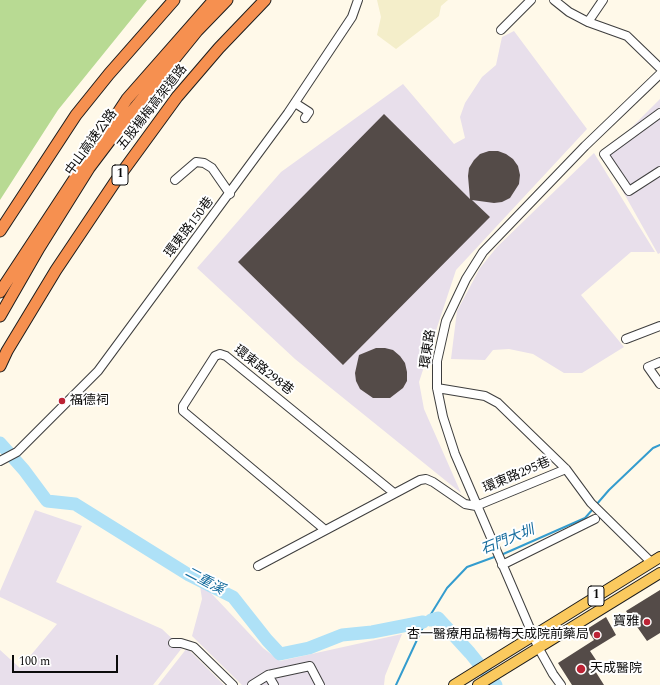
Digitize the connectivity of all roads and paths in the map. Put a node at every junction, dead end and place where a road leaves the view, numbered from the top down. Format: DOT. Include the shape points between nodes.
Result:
graph roads {
  1 [pos="174,0"];
  2 [pos="214,0"];
  3 [pos="227,0"];
  4 [pos="265,0"];
  5 [pos="358,0"];
  6 [pos="531,0"];
  7 [pos="554,0"];
  8 [pos="603,0"];
  9 [pos="588,22"];
  10 [pos="501,30"];
  11 [pos="660,68"];
  12 [pos="660,74"];
  13 [pos="295,103"];
  14 [pos="660,113"];
  15 [pos="305,118"];
  16 [pos="660,171"];
  17 [pos="175,180"];
  18 [pos="230,194"];
  19 [pos="0,231"];
  20 [pos="0,292"];
  21 [pos="0,316"];
  22 [pos="660,326"];
  23 [pos="626,339"];
  24 [pos="660,362"];
  25 [pos="0,366"];
  26 [pos="660,384"];
  27 [pos="437,388"];
  28 [pos="4,460"];
  29 [pos="566,469"];
  30 [pos="394,493"];
  31 [pos="476,506"];
  32 [pos="595,519"];
  33 [pos="324,529"];
  34 [pos="660,557"];
  35 [pos="651,562"];
  36 [pos="501,563"];
  37 [pos="258,566"];
  38 [pos="660,573"];
  39 [pos="533,635"];
  40 [pos="173,643"];
  41 [pos="538,648"];
  42 [pos="268,675"];
  43 [pos="479,684"];
  44 [pos="233,685"];
  45 [pos="252,685"];
  46 [pos="274,685"];
  47 [pos="320,685"];
  48 [pos="454,685"];
  49 [pos="561,685"];
  1 -- 19 [label="highway" via="76,115"];
  2 -- 20 [label="highway, 中山高速公路" via="127,99"];
  3 -- 21 [label="highway, 中山高速公路 / 1" via="197,31 89,168"];
  4 -- 25 [label="highway, 五股楊梅高架道路 / 1" via="177,97 114,182 56,270 6,351"];
  5 -- 13 [label="street, 環東路150巷" via="352,16"];
  6 -- 10 [label="street"];
  7 -- 9 [label="street"];
  8 -- 9 [label="street"];
  9 -- 11 [label="street" via="627,36"];
  12 -- 27 [label="street, 環東路" via="585,146 484,252 466,279 446,321 437,361"];
  13 -- 15 [label="street" via="309,112"];
  13 -- 18 [label="street, 環東路150巷"];
  14 -- 16 [label="street" via="604,154 629,191"];
  17 -- 18 [label="street" via="196,162 204,163 212,168"];
  18 -- 28 [label="street, 環東路150巷" via="98,370 17,452"];
  22 -- 23 [label="street"];
  24 -- 26 [label="street" via="648,367"];
  27 -- 29 [label="street" via="485,396 498,403"];
  27 -- 31 [label="street, 環東路" via="455,454"];
  29 -- 31 [label="street, 環東路295巷"];
  29 -- 35 [label="street" via="591,503"];
  30 -- 31 [label="street" via="426,479 465,504"];
  30 -- 33 [label="street"];
  30 -- 33 [label="street, 環東路298巷" via="226,356 215,356 183,406 183,411"];
  31 -- 36 [label="street, 環東路"];
  32 -- 36 [label="street"];
  33 -- 37 [label="street"];
  34 -- 35 [label="main road, 1"];
  35 -- 39 [label="main road, 1"];
  36 -- 39 [label="street, 環東路"];
  38 -- 41 [label="main road, 1"];
  39 -- 41 [label="street, 環東路"];
  39 -- 48 [label="main road, 1"];
  40 -- 44 [label="street" via="181,642 194,647"];
  41 -- 43 [label="main road, 1"];
  41 -- 49 [label="street, 環東路"];
  42 -- 45 [label="street"];
  42 -- 46 [label="street"];
  42 -- 47 [label="street" via="310,666"];
}
